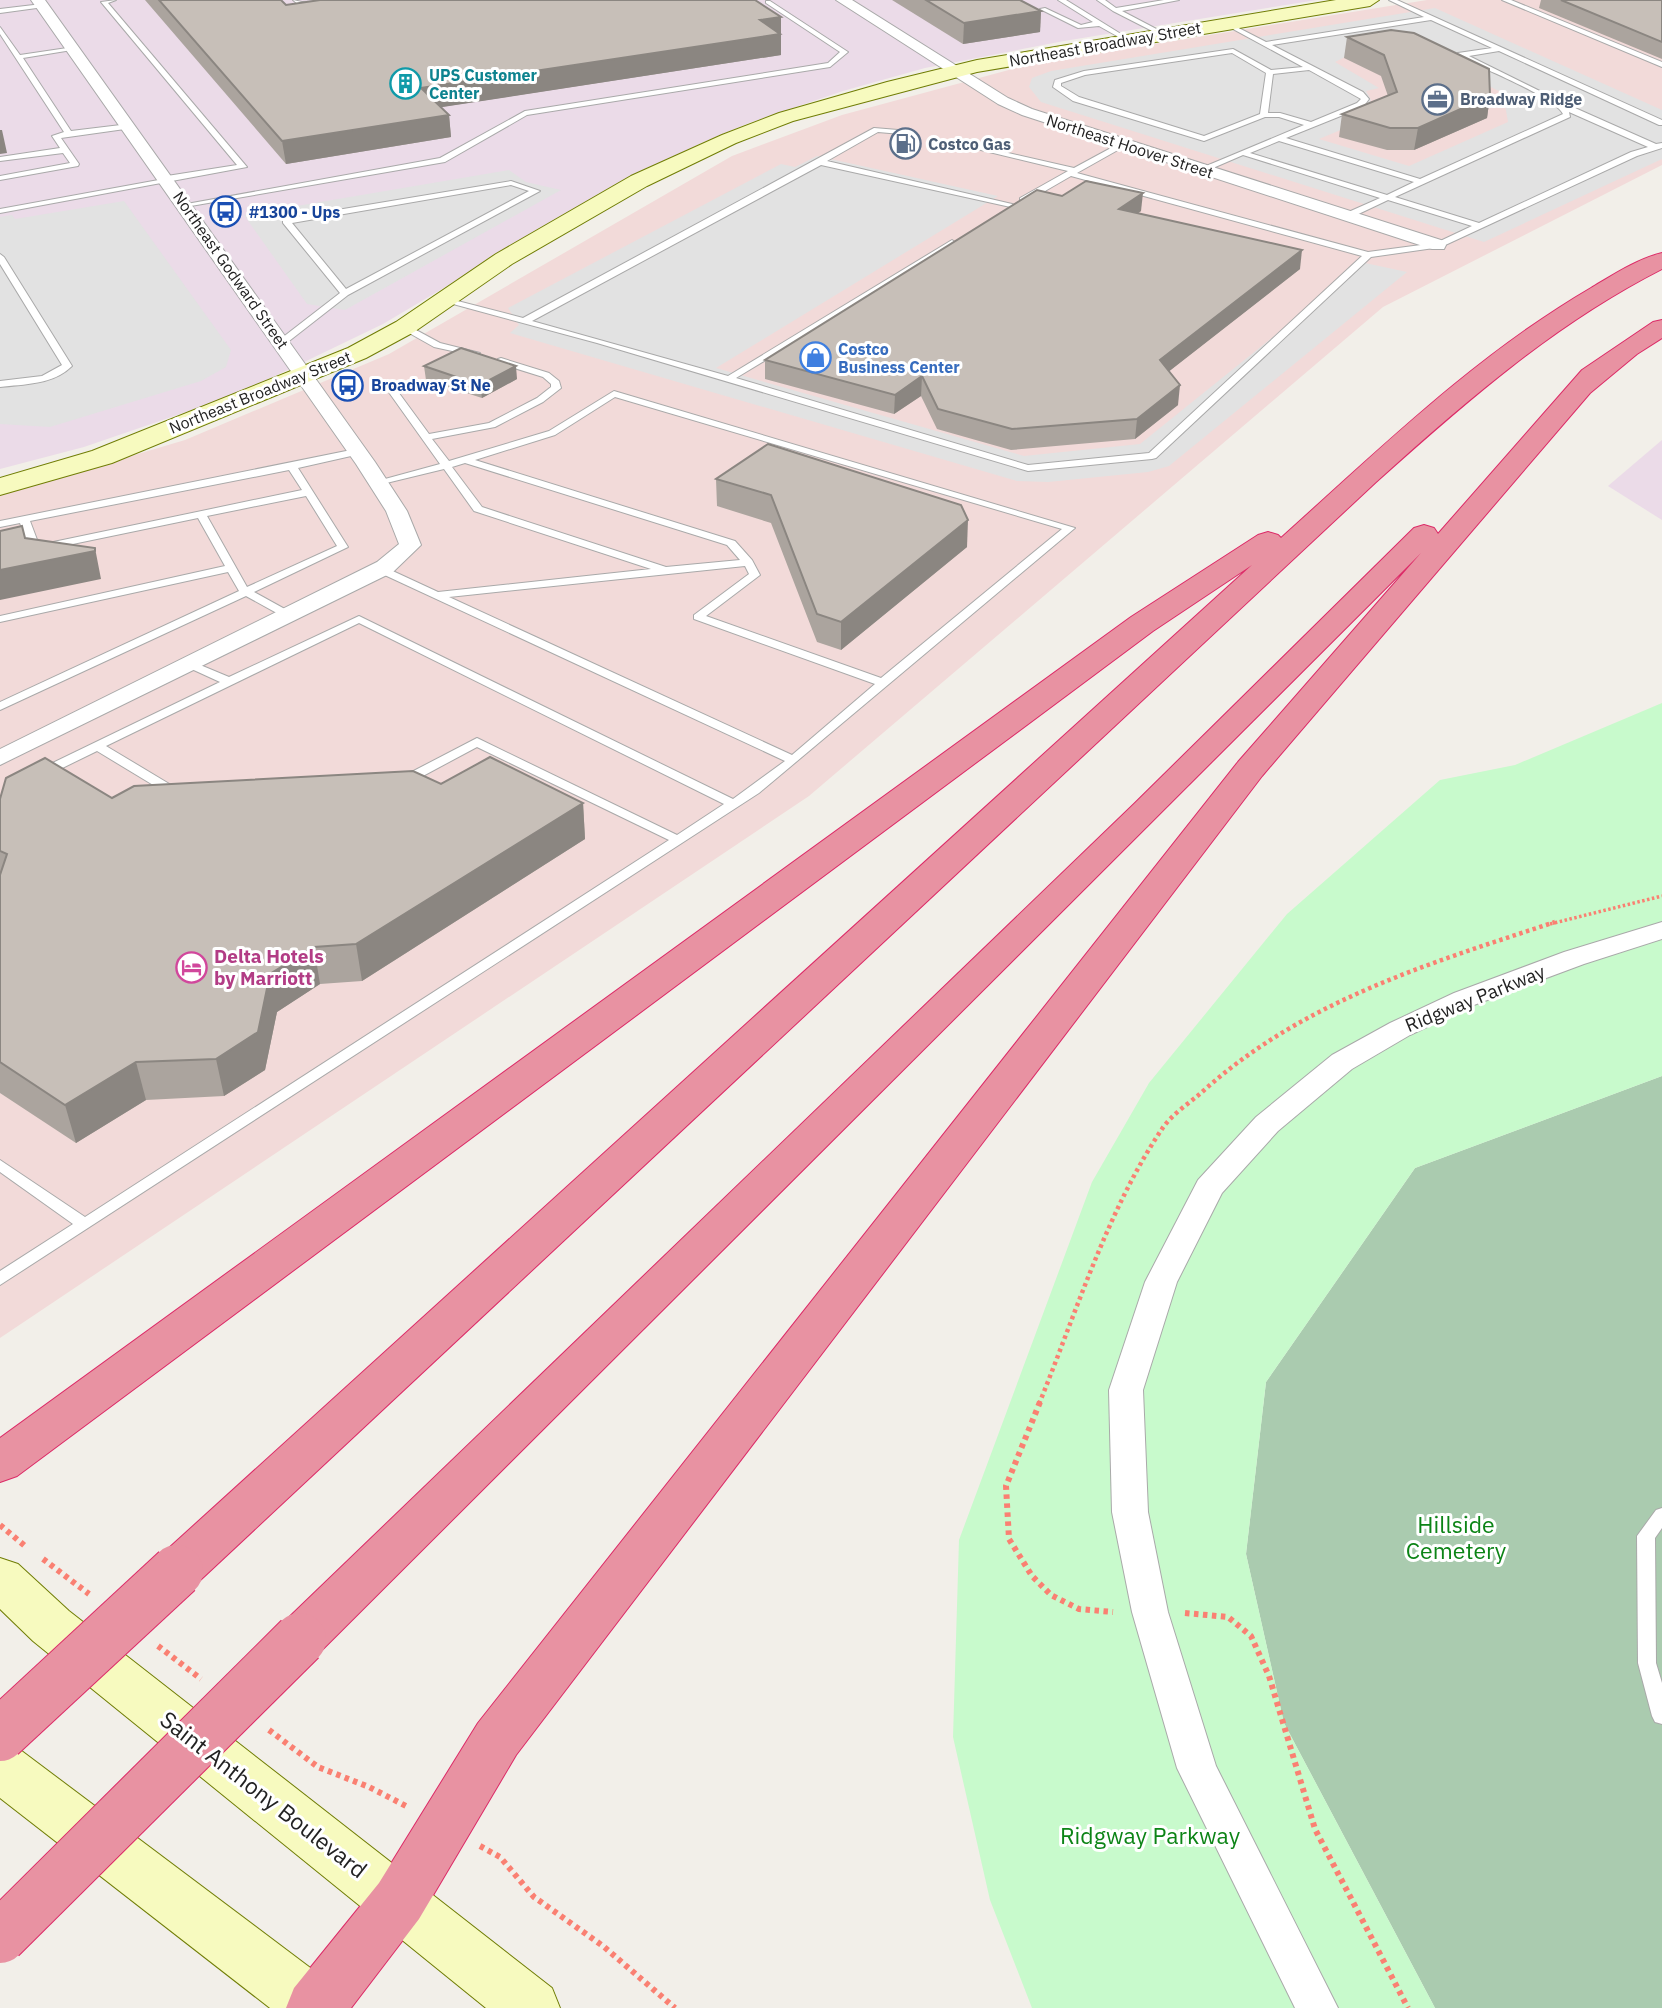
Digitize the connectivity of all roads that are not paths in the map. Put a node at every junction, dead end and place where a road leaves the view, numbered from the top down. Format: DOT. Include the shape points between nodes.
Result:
graph roads {
  1 [pos="113,0"];
  2 [pos="296,0"];
  3 [pos="351,0"];
  4 [pos="781,0"];
  5 [pos="843,0"];
  6 [pos="1061,0"];
  7 [pos="1100,0"];
  8 [pos="1176,0"];
  9 [pos="1370,0"];
  10 [pos="1392,0"];
  11 [pos="1505,0"];
  12 [pos="766,1"];
  13 [pos="40,3"];
  14 [pos="1043,9"];
  15 [pos="1115,10"];
  16 [pos="0,12"];
  17 [pos="1432,18"];
  18 [pos="1406,22"];
  19 [pos="1101,23"];
  20 [pos="1224,23"];
  21 [pos="0,29"];
  22 [pos="1401,30"];
  23 [pos="1163,34"];
  24 [pos="1326,35"];
  25 [pos="1126,39"];
  26 [pos="1337,40"];
  27 [pos="1266,44"];
  28 [pos="74,49"];
  29 [pos="1500,49"];
  30 [pos="18,57"];
  31 [pos="1662,65"];
  32 [pos="1311,68"];
  33 [pos="955,71"];
  34 [pos="1270,72"];
  35 [pos="1563,106"];
  36 [pos="1264,115"];
  37 [pos="1662,123"];
  38 [pos="1312,125"];
  39 [pos="129,126"];
  40 [pos="910,133"];
  41 [pos="69,134"];
  42 [pos="1279,138"];
  43 [pos="956,143"];
  44 [pos="1122,144"];
  45 [pos="1659,146"];
  46 [pos="65,150"];
  47 [pos="1243,153"];
  48 [pos="0,159"];
  49 [pos="820,162"];
  50 [pos="1203,170"];
  51 [pos="1072,171"];
  52 [pos="0,177"];
  53 [pos="168,180"];
  54 [pos="1421,182"];
  55 [pos="1388,197"];
  56 [pos="185,205"];
  57 [pos="1012,206"];
  58 [pos="0,211"];
  59 [pos="1001,213"];
  60 [pos="1347,216"];
  61 [pos="1480,226"];
  62 [pos="959,239"];
  63 [pos="1438,245"];
  64 [pos="1368,255"];
  65 [pos="0,257"];
  66 [pos="1662,260"];
  67 [pos="345,293"];
  68 [pos="446,301"];
  69 [pos="525,321"];
  70 [pos="405,327"];
  71 [pos="1662,327"];
  72 [pos="281,343"];
  73 [pos="1591,376"];
  74 [pos="303,377"];
  75 [pos="729,379"];
  76 [pos="0,384"];
  77 [pos="393,391"];
  78 [pos="157,433"];
  79 [pos="426,438"];
  80 [pos="356,452"];
  81 [pos="466,460"];
  82 [pos="446,464"];
  83 [pos="292,466"];
  84 [pos="0,475"];
  85 [pos="1366,476"];
  86 [pos="378,484"];
  87 [pos="0,487"];
  88 [pos="309,492"];
  89 [pos="201,515"];
  90 [pos="24,519"];
  91 [pos="0,524"];
  92 [pos="748,562"];
  93 [pos="232,568"];
  94 [pos="380,569"];
  95 [pos="666,570"];
  96 [pos="244,591"];
  97 [pos="435,595"];
  98 [pos="288,615"];
  99 [pos="0,619"];
  100 [pos="189,664"];
  101 [pos="230,682"];
  102 [pos="883,683"];
  103 [pos="0,706"];
  104 [pos="97,746"];
  105 [pos="0,758"];
  106 [pos="793,760"];
  107 [pos="24,782"];
  108 [pos="393,788"];
  109 [pos="188,800"];
  110 [pos="733,804"];
  111 [pos="678,840"];
  112 [pos="1662,930"];
  113 [pos="0,1165"];
  114 [pos="84,1224"];
  115 [pos="0,1279"];
  116 [pos="0,1463"];
  117 [pos="1662,1515"];
  118 [pos="0,1578"];
  119 [pos="1662,1716"];
  120 [pos="0,1735"];
  121 [pos="0,1766"];
  122 [pos="399,1901"];
  123 [pos="0,1937"];
  124 [pos="316,2008"];
  125 [pos="531,2008"];
  126 [pos="1317,2008"];
  1 -- 53 [label="lane" via="104,2 243,167"];
  2 -- 3 [label="lane" via="308,5"];
  4 -- 12 [label="lane"];
  5 -- 33 [label="street, Northeast Hoover Street"];
  6 -- 19 [label="lane"];
  7 -- 15 [label="lane"];
  8 -- 15 [label="lane"];
  9 -- 20 [label="main road, Northeast Broadway Street"];
  10 -- 17 [label="lane"];
  11 -- 31 [label="lane"];
  12 -- 56 [label="lane" via="844,52 830,65 525,113 442,160"];
  13 -- 16 [label="lane"];
  13 -- 28 [label="street, Northeast Godward Street"];
  14 -- 19 [label="lane" via="1080,27"];
  15 -- 23 [label="lane"];
  17 -- 18 [label="lane"];
  17 -- 29 [label="lane"];
  18 -- 22 [label="lane"];
  18 -- 24 [label="lane"];
  19 -- 25 [label="lane"];
  20 -- 23 [label="main road, Northeast Broadway Street"];
  20 -- 27 [label="lane"];
  21 -- 30 [label="lane"];
  23 -- 25 [label="main road, Northeast Broadway Street"];
  24 -- 26 [label="lane"];
  24 -- 27 [label="lane"];
  25 -- 33 [label="main road, Northeast Broadway Street"];
  27 -- 32 [label="lane"];
  28 -- 30 [label="lane"];
  28 -- 39 [label="street, Northeast Godward Street"];
  29 -- 35 [label="lane" via="1461,55"];
  29 -- 37 [label="lane"];
  30 -- 41 [label="lane"];
  32 -- 34 [label="lane"];
  32 -- 38 [label="lane" via="1365,99"];
  33 -- 44 [label="street, Northeast Hoover Street" via="1027,112"];
  33 -- 68 [label="main road, Northeast Broadway Street" via="843,101 709,158 520,267 470,285"];
  34 -- 36 [label="lane"];
  34 -- 36 [label="lane" via="1233,51 1084,73 1058,82 1057,87 1076,99 1204,139"];
  35 -- 45 [label="lane"];
  35 -- 54 [label="lane" via="1567,115"];
  36 -- 38 [label="lane"];
  38 -- 42 [label="lane"];
  39 -- 41 [label="lane"];
  39 -- 53 [label="street, Northeast Godward Street"];
  40 -- 49 [label="lane" via="877,130"];
  41 -- 46 [label="lane" via="56,136"];
  42 -- 47 [label="lane"];
  42 -- 54 [label="lane"];
  43 -- 51 [label="lane"];
  44 -- 50 [label="street, Northeast Hoover Street"];
  44 -- 51 [label="lane"];
  45 -- 61 [label="lane"];
  46 -- 48 [label="lane"];
  46 -- 52 [label="lane" via="75,164"];
  47 -- 50 [label="lane"];
  47 -- 55 [label="lane"];
  49 -- 57 [label="lane"];
  49 -- 69 [label="lane"];
  50 -- 60 [label="street, Northeast Hoover Street"];
  51 -- 57 [label="lane"];
  51 -- 64 [label="lane"];
  53 -- 56 [label="street, Northeast Godward Street"];
  53 -- 58 [label="lane"];
  54 -- 55 [label="lane"];
  55 -- 60 [label="lane"];
  55 -- 61 [label="lane"];
  56 -- 72 [label="street, Northeast Godward Street"];
  57 -- 59 [label="lane"];
  60 -- 63 [label="street, Northeast Hoover Street"];
  61 -- 63 [label="lane"];
  62 -- 75 [label="lane"];
  63 -- 64 [label="lane"];
  64 -- 75 [label="lane" via="1152,456 1028,468"];
  65 -- 76 [label="lane" via="67,366 60,374"];
  66 -- 85 [label="highway" via="1584,301 1516,347"];
  67 -- 67 [label="lane" via="381,274 536,191 511,183 286,220"];
  67 -- 72 [label="lane"];
  68 -- 69 [label="lane"];
  68 -- 70 [label="main road, Northeast Broadway Street"];
  69 -- 75 [label="lane"];
  70 -- 74 [label="main road, Northeast Broadway Street"];
  70 -- 79 [label="lane" via="438,345 523,368 556,383 553,392 502,421"];
  71 -- 73 [label="highway"];
  72 -- 74 [label="street, Northeast Godward Street"];
  73 -- 122 [label="highway" via="1250,769 497,1739"];
  73 -- 123 [label="highway, bridge" via="1395,561"];
  74 -- 78 [label="main road, Northeast Broadway Street"];
  74 -- 80 [label="street, Northeast Godward Street"];
  77 -- 79 [label="lane"];
  78 -- 84 [label="main road, Northeast Broadway Street"];
  78 -- 87 [label="main road, Northeast Broadway Street" via="103,457"];
  79 -- 82 [label="lane"];
  80 -- 83 [label="lane"];
  80 -- 86 [label="street, Northeast Godward Street"];
  81 -- 82 [label="lane"];
  81 -- 92 [label="lane" via="731,543"];
  81 -- 102 [label="lane" via="552,433 614,394 1070,528"];
  82 -- 86 [label="lane"];
  82 -- 95 [label="lane" via="478,509"];
  83 -- 88 [label="lane"];
  83 -- 90 [label="lane"];
  85 -- 116 [label="highway" via="1142,624"];
  85 -- 120 [label="highway, bridge"];
  86 -- 94 [label="street, Northeast Godward Street" via="410,536 410,545 401,555"];
  88 -- 89 [label="lane"];
  88 -- 96 [label="lane" via="343,547"];
  89 -- 90 [label="lane" via="39,548 34,547"];
  89 -- 93 [label="lane"];
  90 -- 91 [label="lane"];
  92 -- 95 [label="lane"];
  92 -- 102 [label="lane" via="755,575 698,617"];
  93 -- 96 [label="lane"];
  93 -- 99 [label="lane"];
  94 -- 97 [label="lane"];
  94 -- 98 [label="street, Northeast Godward Street"];
  95 -- 97 [label="lane"];
  96 -- 98 [label="lane"];
  96 -- 103 [label="lane"];
  97 -- 106 [label="lane"];
  98 -- 100 [label="street, Northeast Godward Street"];
  100 -- 101 [label="lane"];
  100 -- 105 [label="street, Northeast Godward Street"];
  101 -- 104 [label="lane"];
  101 -- 110 [label="lane" via="359,619"];
  102 -- 106 [label="lane"];
  104 -- 107 [label="lane"];
  104 -- 109 [label="lane"];
  106 -- 110 [label="lane"];
  108 -- 111 [label="lane" via="477,742"];
  110 -- 111 [label="lane"];
  111 -- 114 [label="lane"];
  112 -- 126 [label="street, Ridgway Parkway" via="1464,999 1400,1029 1342,1062 1266,1124 1209,1187 1161,1282 1126,1390 1130,1512 1150,1612 1197,1768"];
  113 -- 114 [label="lane"];
  114 -- 115 [label="lane"];
  117 -- 119 [label="lane" via="1646,1536 1646,1549 1647,1663"];
  118 -- 122 [label="main road, Saint Anthony Boulevard" via="51,1626"];
  121 -- 124 [label="main road"];
  122 -- 124 [label="highway"];
  122 -- 125 [label="main road, Saint Anthony Boulevard"];
}
